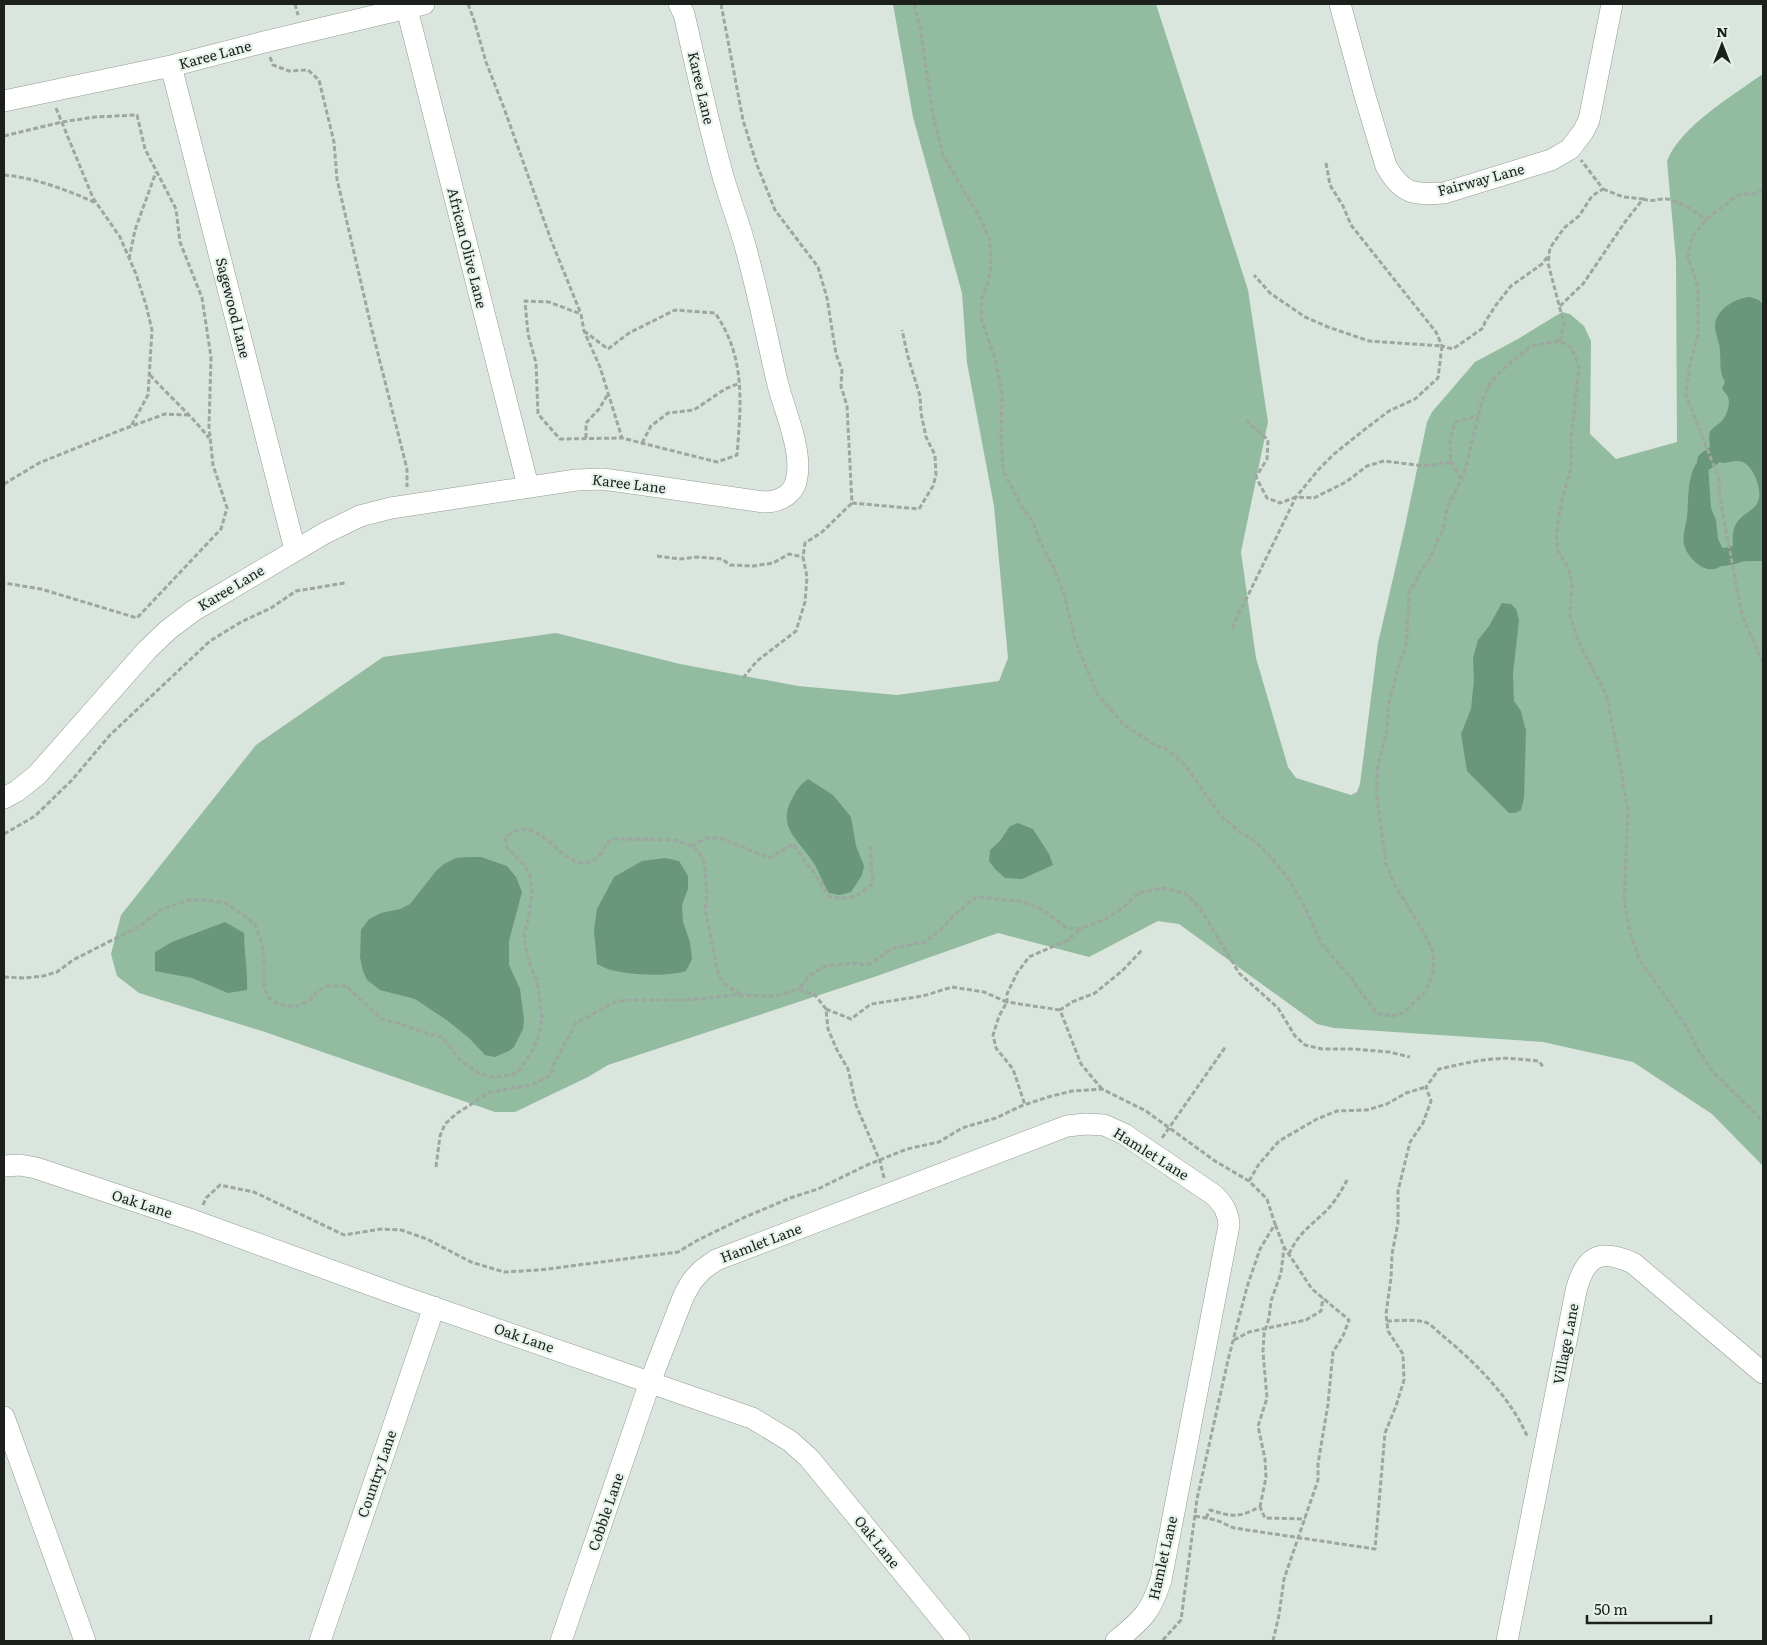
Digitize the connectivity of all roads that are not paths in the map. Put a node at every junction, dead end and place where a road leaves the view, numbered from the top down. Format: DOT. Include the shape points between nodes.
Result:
graph roads {
  1 [pos="679,4"];
  2 [pos="1340,4"];
  3 [pos="1612,4"];
  4 [pos="416,6"];
  5 [pos="171,66"];
  6 [pos="4,101"];
  7 [pos="528,486"];
  8 [pos="296,550"];
  9 [pos="4,798"];
  10 [pos="4,1166"];
  11 [pos="434,1307"];
  12 [pos="1763,1373"];
  13 [pos="650,1382"];
  14 [pos="4,1417"];
  15 [pos="86,1641"];
  16 [pos="320,1641"];
  17 [pos="561,1641"];
  18 [pos="959,1641"];
  19 [pos="1116,1641"];
  20 [pos="1507,1641"];
  1 -- 7 [label="street, Karee Lane" via="721,170 746,247 793,437 798,465 796,484 784,498 775,502 603,479"];
  2 -- 3 [label="street, Fairway Lane" via="1386,166 1402,188 1422,194 1444,193 1551,160 1570,149 1589,120"];
  4 -- 5 [label="street, Karee Lane"];
  4 -- 7 [label="street, African Olive Lane"];
  5 -- 6 [label="street, Karee Lane"];
  5 -- 8 [label="street, Sagewood Lane"];
  7 -- 8 [label="street, Karee Lane" via="407,505 360,516"];
  8 -- 9 [label="street, Karee Lane" via="193,611 168,630 37,775"];
  10 -- 11 [label="street, Oak Lane" via="36,1168"];
  11 -- 13 [label="street, Oak Lane"];
  11 -- 16 [label="street, Country Lane"];
  12 -- 20 [label="street, Village Lane" via="1633,1263 1608,1255 1595,1258 1586,1265 1580,1276"];
  13 -- 17 [label="street, Cobble Lane"];
  13 -- 18 [label="street, Oak Lane" via="752,1418 790,1441 809,1458"];
  13 -- 19 [label="street, Hamlet Lane" via="684,1295 702,1270 716,1260 1067,1126 1104,1125 1124,1134 1214,1195 1224,1205 1230,1225 1161,1580 1148,1612"];
  14 -- 15 [label="street"];
}
